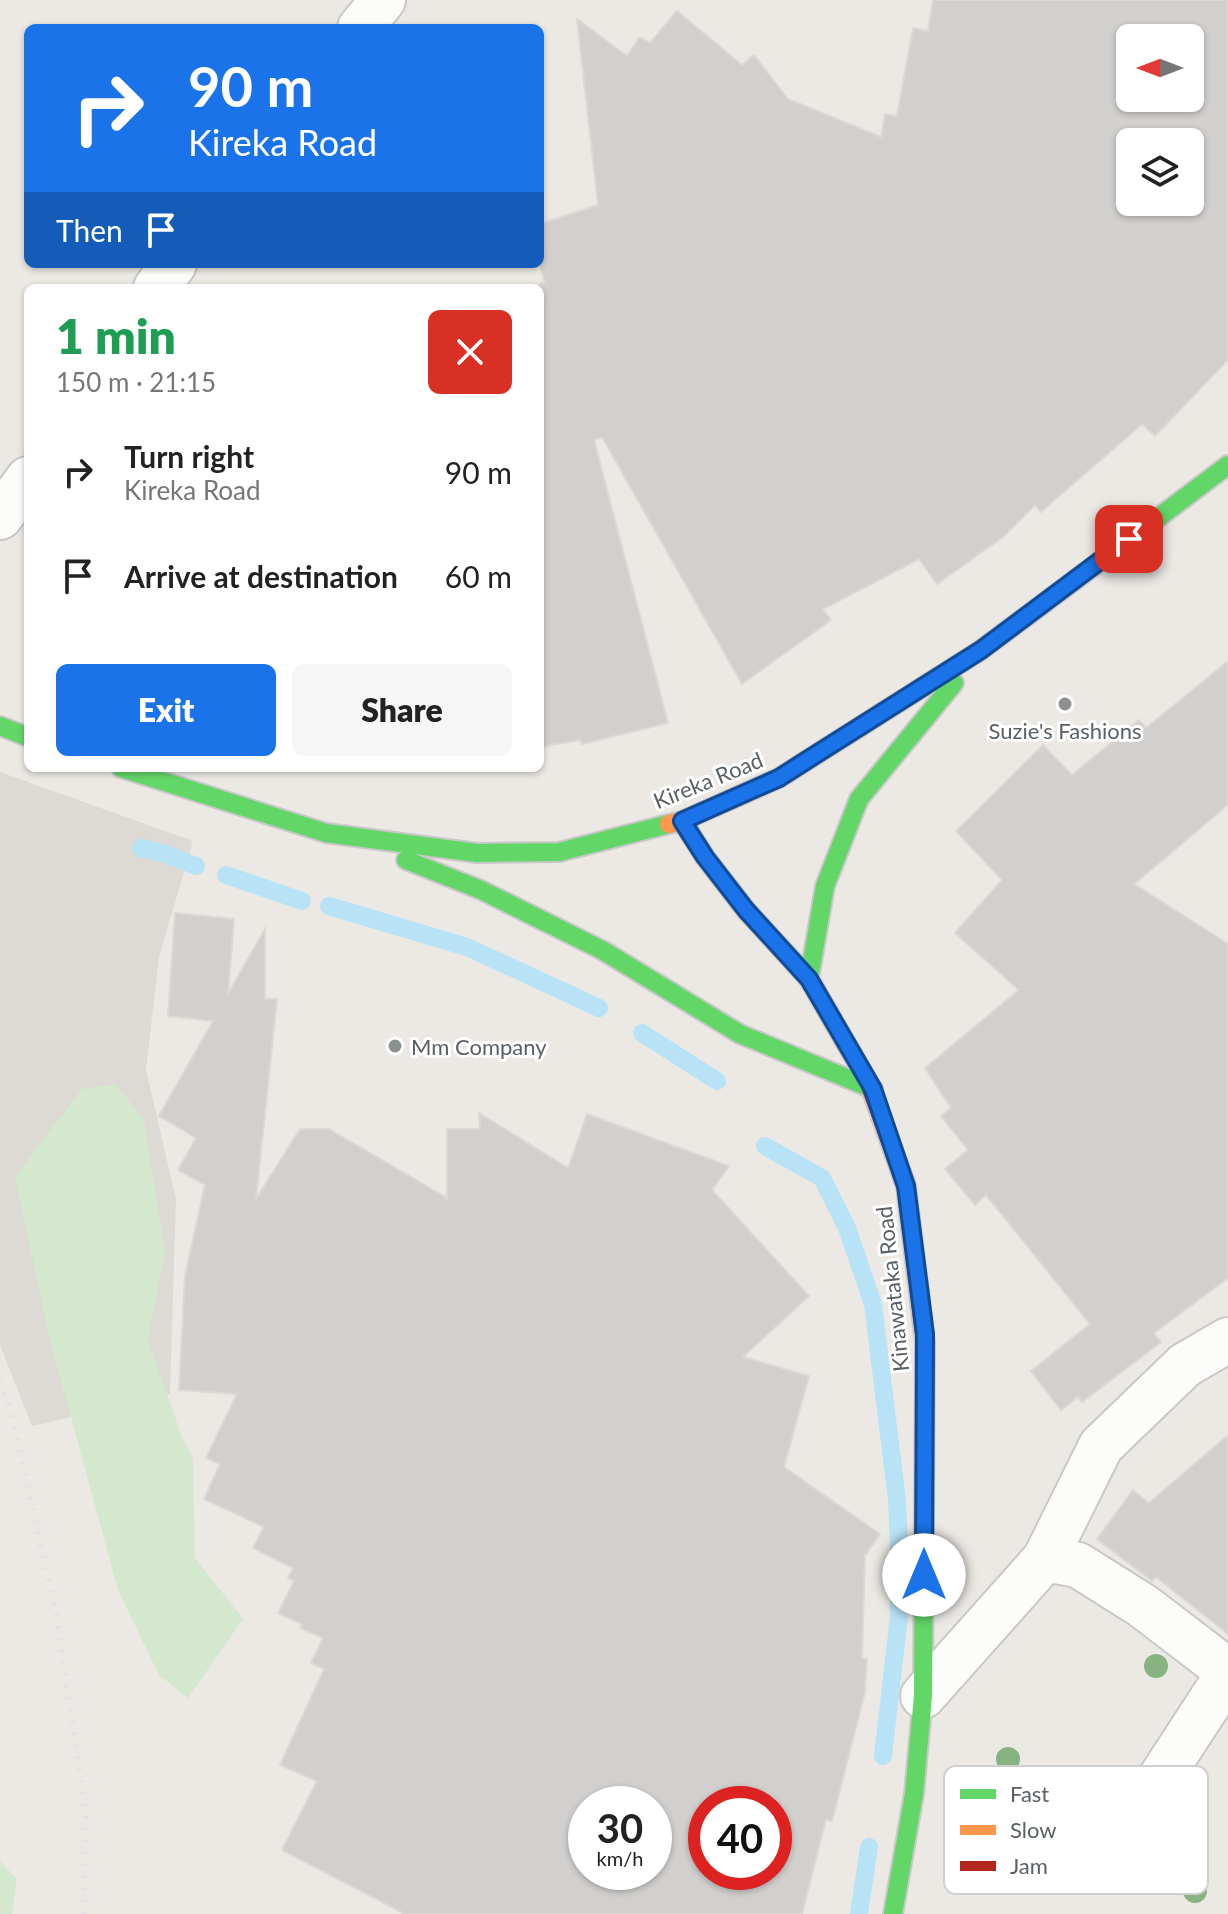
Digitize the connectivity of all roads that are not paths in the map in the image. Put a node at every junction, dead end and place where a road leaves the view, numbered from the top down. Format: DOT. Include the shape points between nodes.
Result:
graph roads {
  1 [pos="383,0"];
  2 [pos="363,24"];
  3 [pos="1228,465"];
  4 [pos="24,484"];
  5 [pos="0,517"];
  6 [pos="981,650"];
  7 [pos="0,726"];
  8 [pos="24,735"];
  9 [pos="134,772"];
  10 [pos="682,821"];
  11 [pos="326,833"];
  12 [pos="809,979"];
  13 [pos="873,1089"];
  14 [pos="1228,1340"];
  15 [pos="1045,1559"];
  16 [pos="1228,1673"];
  17 [pos="923,1696"];
  18 [pos="1168,1766"];
  19 [pos="893,1914"];
  1 -- 2 [label="street"];
  3 -- 6 [label="main road, Kireka Road"];
  4 -- 5 [label="street"];
  6 -- 10 [label="main road, Kireka Road" via="779,778"];
  6 -- 12 [label="main road" via="859,799 825,886"];
  7 -- 8 [label="main road"];
  9 -- 11 [label="main road, Kireka Road"];
  10 -- 11 [label="main road, Kireka Road" via="559,852 477,853"];
  10 -- 12 [label="main road, Kinawataka Road" via="746,910"];
  11 -- 13 [label="main road" via="481,890 602,950 740,1034"];
  12 -- 13 [label="main road, Kinawataka Road"];
  13 -- 17 [label="main road, Kinawataka Road" via="906,1186 925,1334"];
  14 -- 15 [label="street" via="1185,1365 1101,1446"];
  15 -- 16 [label="street" via="1078,1565 1143,1606"];
  15 -- 17 [label="street"];
  16 -- 18 [label="street"];
  17 -- 19 [label="main road, Kinawataka Road" via="914,1794"];
}
